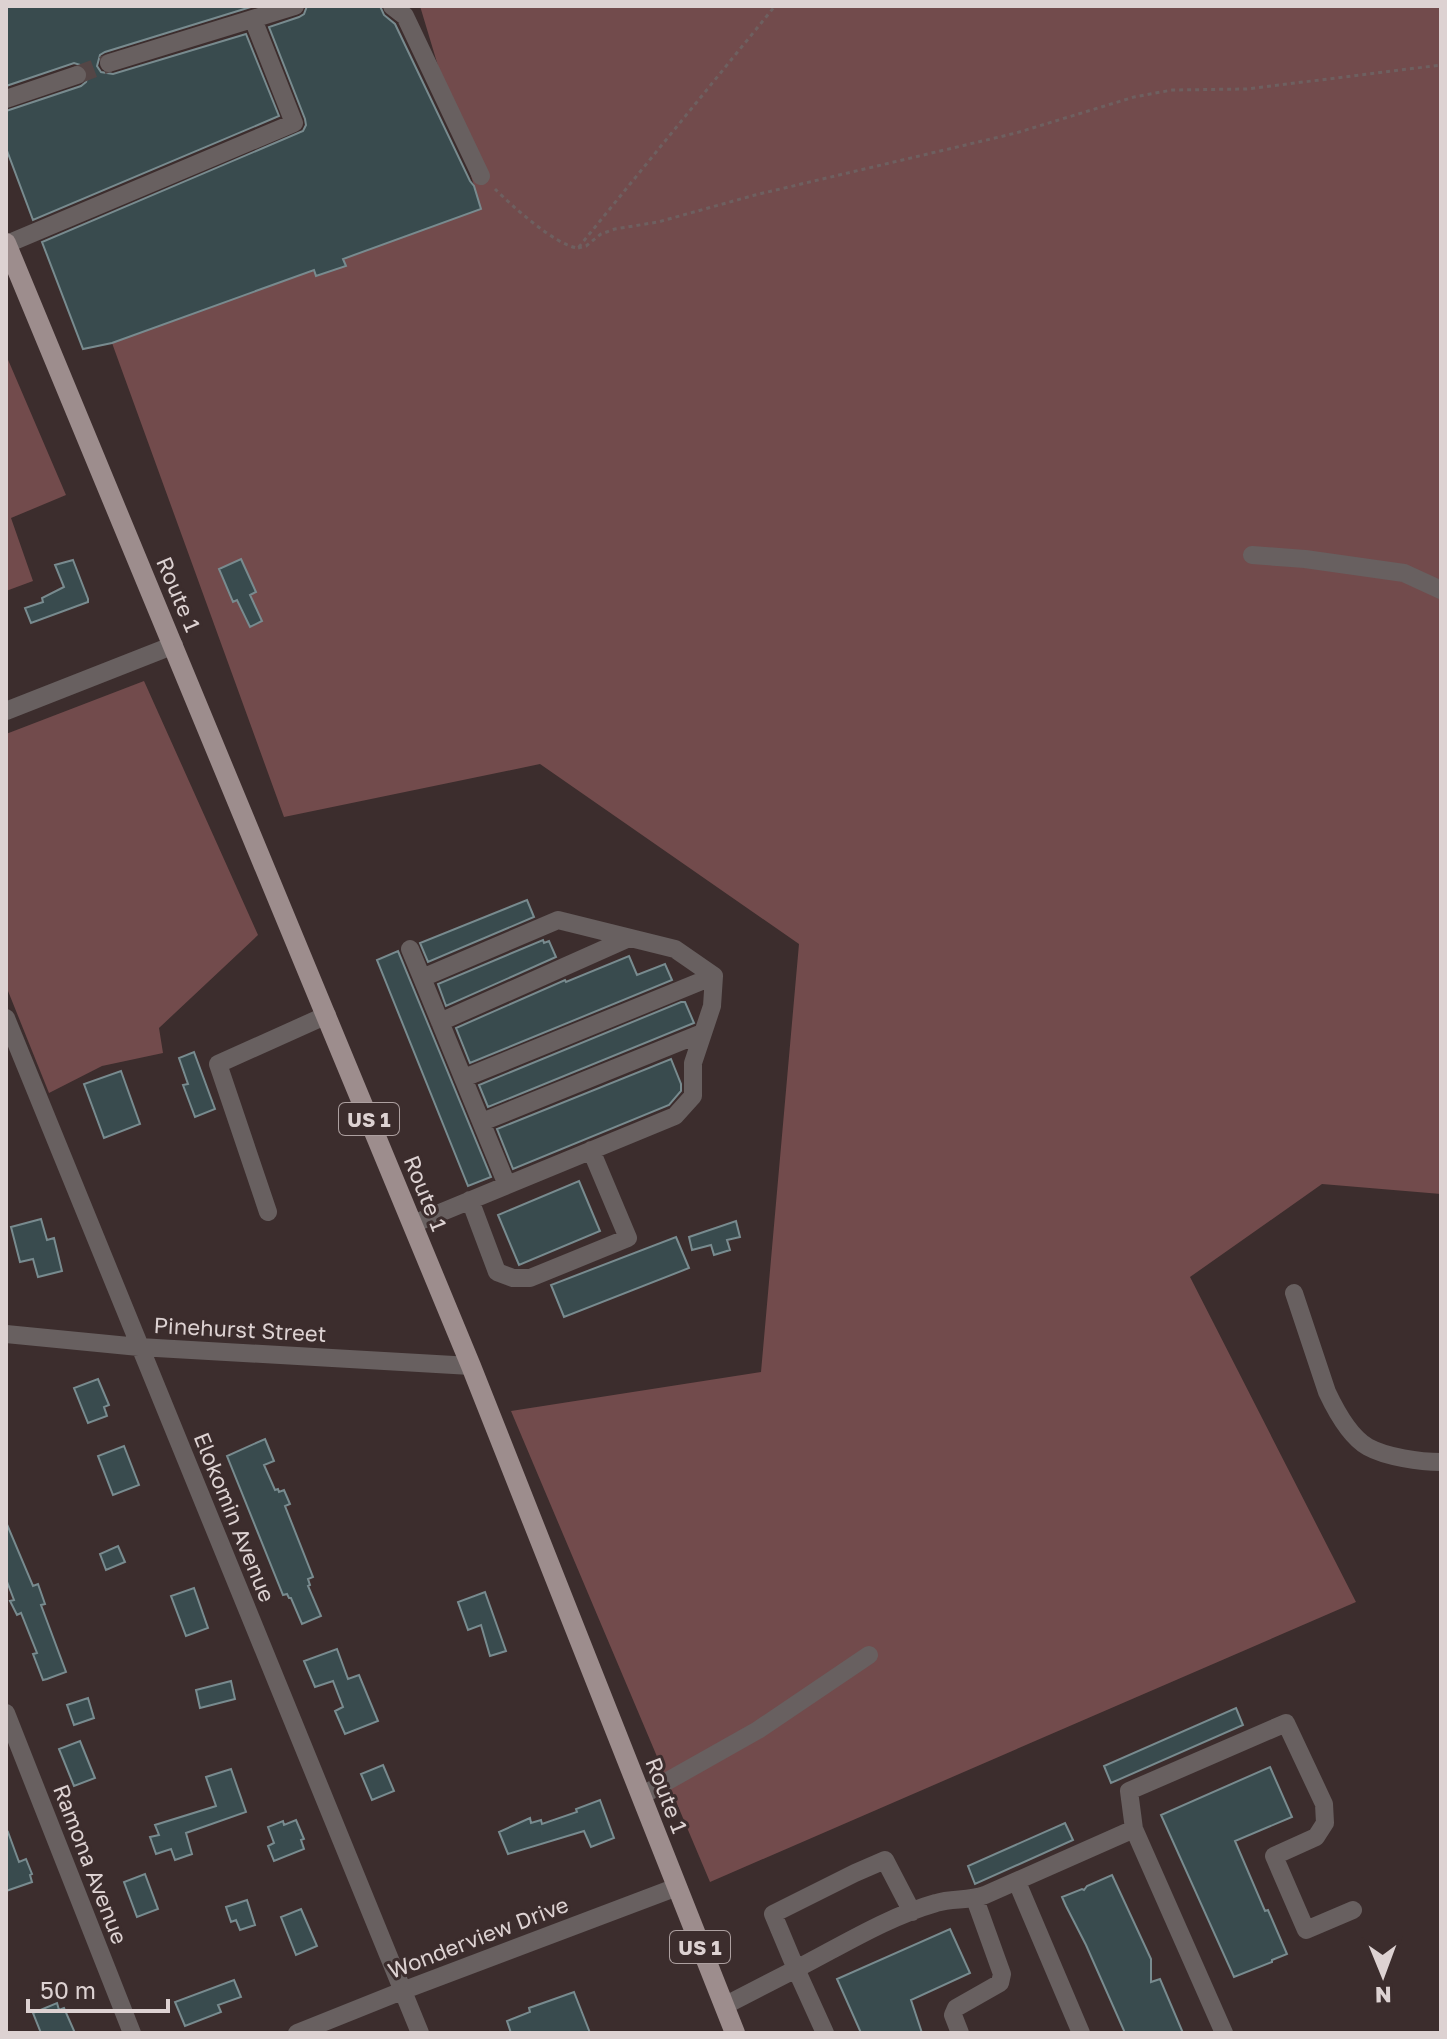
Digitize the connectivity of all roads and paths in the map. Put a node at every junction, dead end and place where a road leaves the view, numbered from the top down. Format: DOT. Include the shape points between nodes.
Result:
graph roads {
  1 [pos="295,6"];
  2 [pos="392,6"];
  3 [pos="775,6"];
  4 [pos="253,19"];
  5 [pos="109,63"];
  6 [pos="1441,65"];
  7 [pos="77,75"];
  8 [pos="6,99"];
  9 [pos="481,176"];
  10 [pos="6,243"];
  11 [pos="578,248"];
  12 [pos="1252,555"];
  13 [pos="1441,590"];
  14 [pos="174,645"];
  15 [pos="6,711"];
  16 [pos="629,938"];
  17 [pos="410,949"];
  18 [pos="714,976"];
  19 [pos="422,978"];
  20 [pos="327,1015"];
  21 [pos="6,1018"];
  22 [pos="440,1022"];
  23 [pos="702,1033"];
  24 [pos="464,1078"];
  25 [pos="482,1122"];
  26 [pos="591,1150"];
  27 [pos="507,1185"];
  28 [pos="470,1200"];
  29 [pos="268,1212"];
  30 [pos="413,1224"];
  31 [pos="1294,1293"];
  32 [pos="6,1334"];
  33 [pos="139,1347"];
  34 [pos="471,1366"];
  35 [pos="1441,1462"];
  36 [pos="869,1655"];
  37 [pos="6,1713"];
  38 [pos="641,1796"];
  39 [pos="1134,1829"];
  40 [pos="1017,1882"];
  41 [pos="677,1887"];
  42 [pos="975,1899"];
  43 [pos="1353,1910"];
  44 [pos="912,1912"];
  45 [pos="796,1969"];
  46 [pos="402,1991"];
  47 [pos="724,2006"];
  48 [pos="132,2033"];
  49 [pos="297,2033"];
  50 [pos="420,2033"];
  51 [pos="735,2033"];
  52 [pos="825,2033"];
  53 [pos="960,2033"];
  54 [pos="1081,2033"];
  55 [pos="1224,2033"];
  1 -- 4 [label="street"];
  2 -- 9 [label="street" via="405,16"];
  3 -- 11 [label="path"];
  4 -- 5 [label="street"];
  4 -- 10 [label="street" via="294,123"];
  6 -- 11 [label="path" via="1134,97 1016,133 615,229"];
  7 -- 8 [label="street"];
  9 -- 11 [label="path" via="547,232"];
  10 -- 14 [label="main road, Route 1 / US 1"];
  12 -- 13 [label="street" via="1404,573"];
  14 -- 15 [label="street"];
  14 -- 20 [label="main road, Route 1 / US 1"];
  16 -- 18 [label="street" via="675,949"];
  16 -- 19 [label="street" via="558,920"];
  16 -- 22 [label="street"];
  17 -- 19 [label="street"];
  18 -- 23 [label="street" via="712,1006"];
  18 -- 24 [label="street"];
  19 -- 22 [label="street"];
  20 -- 29 [label="street" via="218,1064"];
  20 -- 30 [label="main road, Route 1 / US 1"];
  21 -- 33 [label="street, Elokomin Avenue"];
  22 -- 24 [label="street"];
  23 -- 25 [label="street"];
  23 -- 26 [label="street" via="693,1063 693,1096 675,1116"];
  24 -- 25 [label="street"];
  25 -- 27 [label="street"];
  26 -- 27 [label="street"];
  26 -- 28 [label="street" via="628,1238 530,1278 504,1276 497,1272"];
  27 -- 28 [label="street"];
  28 -- 30 [label="street"];
  30 -- 34 [label="main road, Route 1 / US 1"];
  31 -- 35 [label="street" via="1327,1392 1348,1427 1366,1446"];
  32 -- 33 [label="street, Pinehurst Street"];
  33 -- 34 [label="street, Pinehurst Street"];
  33 -- 46 [label="street, Elokomin Avenue"];
  34 -- 38 [label="main road, Route 1 / US 1"];
  36 -- 38 [label="street" via="758,1730"];
  37 -- 48 [label="street, Ramona Avenue"];
  38 -- 41 [label="main road, Route 1 / US 1"];
  39 -- 40 [label="street"];
  39 -- 43 [label="street" via="1129,1791 1286,1723 1324,1804 1325,1823 1316,1837 1274,1856 1306,1930"];
  39 -- 55 [label="street"];
  40 -- 42 [label="street"];
  40 -- 54 [label="street"];
  41 -- 46 [label="street, Wonderview Drive"];
  41 -- 47 [label="main road, Route 1 / US 1"];
  42 -- 44 [label="street" via="940,1902"];
  42 -- 53 [label="street" via="1002,1974 1000,1983 956,2008 953,2015"];
  44 -- 45 [label="street"];
  44 -- 45 [label="street" via="885,1860 855,1873 773,1914"];
  45 -- 47 [label="street"];
  45 -- 52 [label="street"];
  46 -- 49 [label="street, Wonderview Drive"];
  46 -- 50 [label="street, Elokomin Avenue"];
  47 -- 51 [label="main road, Route 1 / US 1"];
}
